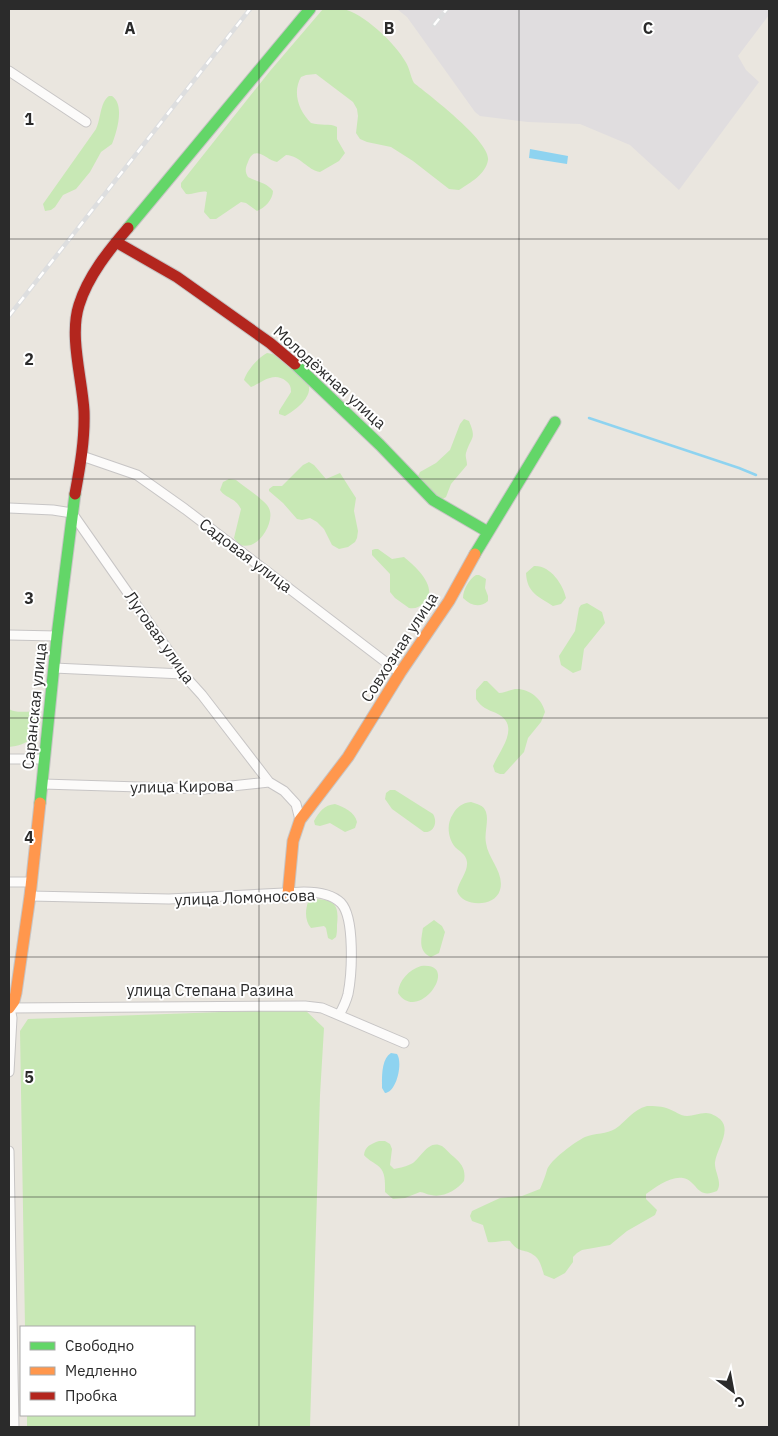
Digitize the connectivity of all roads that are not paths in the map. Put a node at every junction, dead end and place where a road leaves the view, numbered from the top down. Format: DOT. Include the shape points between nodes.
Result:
graph roads {
  1 [pos="310,9"];
  2 [pos="9,72"];
  3 [pos="86,122"];
  4 [pos="116,242"];
  5 [pos="555,422"];
  6 [pos="82,456"];
  7 [pos="9,508"];
  8 [pos="72,513"];
  9 [pos="488,532"];
  10 [pos="9,635"];
  11 [pos="57,636"];
  12 [pos="54,668"];
  13 [pos="400,673"];
  14 [pos="183,674"];
  15 [pos="9,759"];
  16 [pos="45,759"];
  17 [pos="269,782"];
  18 [pos="43,784"];
  19 [pos="300,820"];
  20 [pos="9,882"];
  21 [pos="31,882"];
  22 [pos="288,894"];
  23 [pos="30,896"];
  24 [pos="9,1008"];
  25 [pos="339,1015"];
  26 [pos="404,1042"];
  27 [pos="9,1072"];
  28 [pos="9,1151"];
  29 [pos="14,1427"];
  1 -- 4 [label="street, Саранская улица"];
  2 -- 3 [label="street"];
  4 -- 6 [label="street, Саранская улица" via="98,267 76,317 84,413"];
  4 -- 9 [label="street, Молодёжная улица" via="176,276 270,343 380,444 433,500"];
  5 -- 9 [label="street, Совхозная улица"];
  6 -- 8 [label="street, Саранская улица"];
  6 -- 13 [label="street, Садовая улица" via="137,475"];
  7 -- 8 [label="street"];
  8 -- 11 [label="street, Саранская улица"];
  8 -- 14 [label="street, Луговая улица"];
  9 -- 13 [label="street, Совхозная улица" via="449,601"];
  10 -- 11 [label="street"];
  11 -- 12 [label="street, Саранская улица"];
  12 -- 14 [label="street"];
  12 -- 16 [label="street, Саранская улица"];
  13 -- 19 [label="street, Совхозная улица" via="348,757"];
  14 -- 17 [label="street, Луговая улица"];
  15 -- 16 [label="street"];
  16 -- 18 [label="street, Саранская улица"];
  17 -- 18 [label="street, улица Кирова" via="204,789"];
  17 -- 19 [label="street" via="284,790 296,804"];
  18 -- 21 [label="street, Саранская улица"];
  19 -- 22 [label="street, Совхозная улица" via="293,842"];
  20 -- 21 [label="street"];
  21 -- 23 [label="street, Саранская улица"];
  22 -- 23 [label="street, улица Ломоносова" via="169,899"];
  22 -- 25 [label="street, улица Ломоносова" via="321,893 340,902 345,910 352,944 351,966 348,994"];
  23 -- 24 [label="street, Саранская улица" via="16,993"];
  24 -- 25 [label="street, улица Степана Разина" via="305,1006"];
  24 -- 27 [label="street, Саранская улица" via="12,1018"];
  25 -- 26 [label="street, улица Степана Разина"];
  28 -- 29 [label="street"];
}
